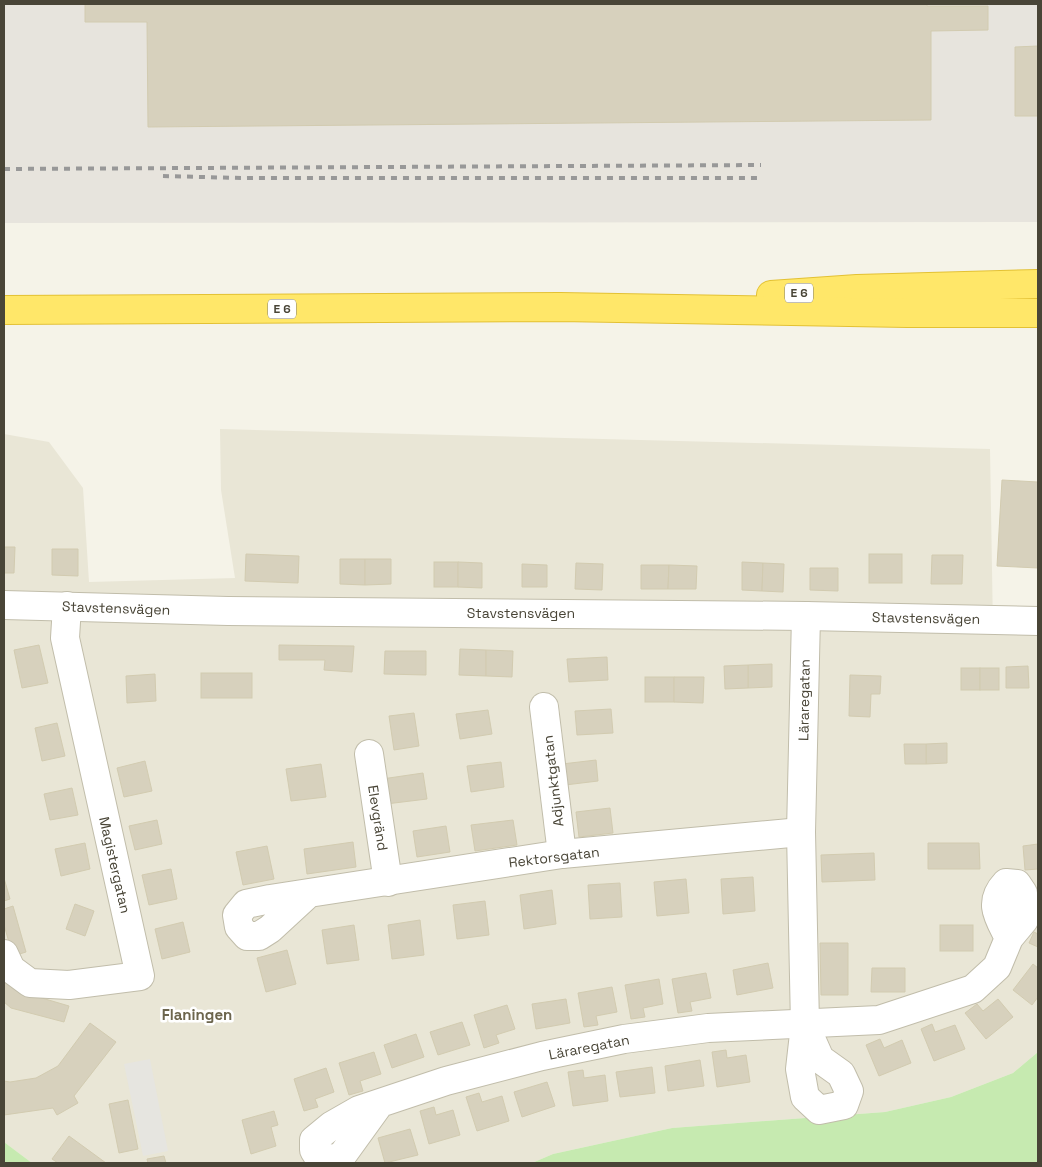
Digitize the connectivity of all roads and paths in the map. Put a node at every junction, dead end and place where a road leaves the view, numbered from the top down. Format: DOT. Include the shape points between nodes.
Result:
graph roads {
  1 [pos="1038,284"];
  2 [pos="560,308"];
  3 [pos="4,310"];
  4 [pos="908,313"];
  5 [pos="1038,313"];
  6 [pos="1038,323"];
  7 [pos="4,605"];
  8 [pos="67,606"];
  9 [pos="806,616"];
  10 [pos="1038,620"];
  11 [pos="544,707"];
  12 [pos="369,754"];
  13 [pos="801,832"];
  14 [pos="562,854"];
  15 [pos="388,882"];
  16 [pos="308,894"];
  17 [pos="1009,938"];
  18 [pos="4,954"];
  19 [pos="805,1025"];
  20 [pos="380,1103"];
  1 -- 2 [label="highway, E 6" via="858,289"];
  2 -- 3 [label="highway, E 6"];
  2 -- 4 [label="highway, E 6"];
  4 -- 5 [label="highway, E 6"];
  4 -- 6 [label="highway"];
  7 -- 8 [label="street, Stavstensvägen"];
  8 -- 9 [label="street, Stavstensvägen" via="228,611"];
  8 -- 18 [label="street, Magistergatan" via="65,638 140,976 69,985 30,983 11,969"];
  9 -- 10 [label="street, Stavstensvägen"];
  9 -- 13 [label="street, Läraregatan"];
  11 -- 14 [label="street, Adjunktgatan"];
  12 -- 15 [label="street, Elevgränd"];
  13 -- 14 [label="street, Rektorsgatan"];
  13 -- 19 [label="street, Läraregatan"];
  14 -- 15 [label="street, Rektorsgatan"];
  15 -- 16 [label="street, Rektorsgatan"];
  17 -- 19 [label="street" via="997,967 973,989 879,1020"];
  19 -- 20 [label="street, Läraregatan" via="708,1028 624,1039 446,1081"];
}
